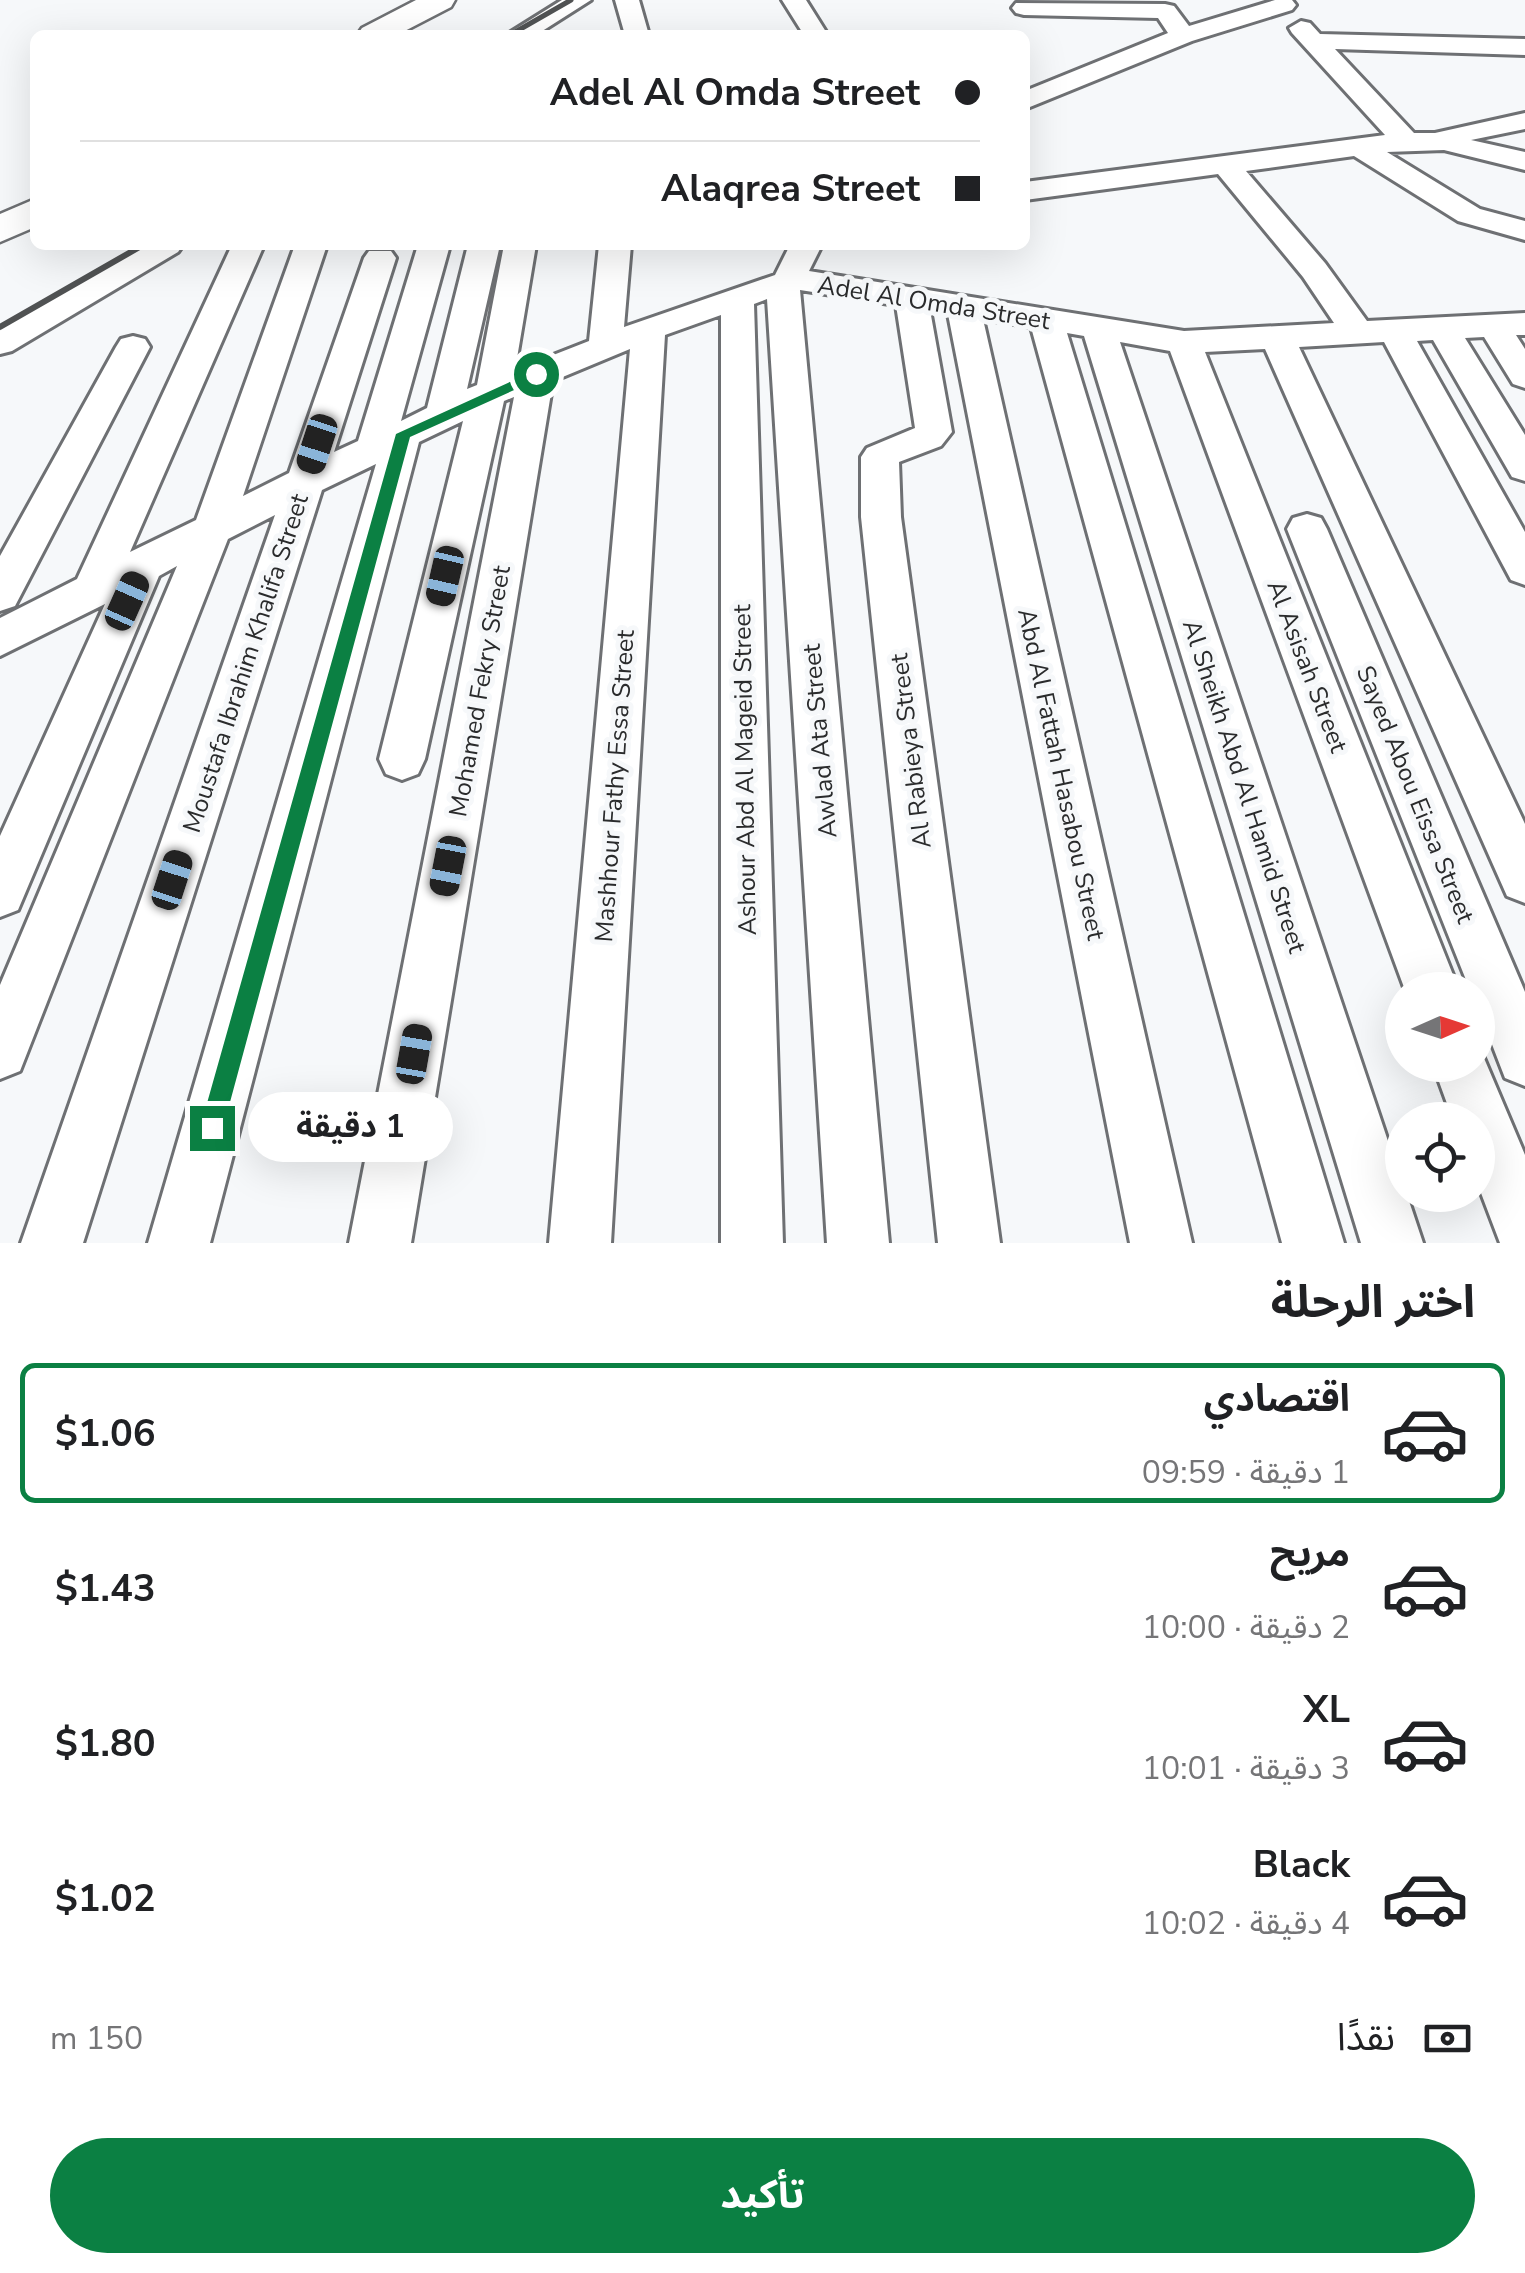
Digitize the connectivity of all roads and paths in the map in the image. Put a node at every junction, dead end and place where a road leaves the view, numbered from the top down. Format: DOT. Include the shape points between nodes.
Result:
graph roads {
  1 [pos="440,0"];
  2 [pos="627,0"];
  3 [pos="794,0"];
  4 [pos="570,5"];
  5 [pos="1284,5"];
  6 [pos="1024,8"];
  7 [pos="1324,13"];
  8 [pos="383,30"];
  9 [pos="527,30"];
  10 [pos="574,30"];
  11 [pos="636,30"];
  12 [pos="813,30"];
  13 [pos="1184,36"];
  14 [pos="1312,41"];
  15 [pos="1525,47"];
  16 [pos="1030,99"];
  17 [pos="1525,121"];
  18 [pos="1406,141"];
  19 [pos="1444,142"];
  20 [pos="1357,146"];
  21 [pos="1525,161"];
  22 [pos="1224,163"];
  23 [pos="1030,191"];
  24 [pos="30,214"];
  25 [pos="0,230"];
  26 [pos="1525,231"];
  27 [pos="159,250"];
  28 [pos="246,250"];
  29 [pos="309,250"];
  30 [pos="433,250"];
  31 [pos="482,250"];
  32 [pos="520,250"];
  33 [pos="615,250"];
  34 [pos="380,258"];
  35 [pos="797,263"];
  36 [pos="911,297"];
  37 [pos="737,298"];
  38 [pos="963,306"];
  39 [pos="1046,320"];
  40 [pos="1509,324"];
  41 [pos="649,328"];
  42 [pos="1442,328"];
  43 [pos="1099,329"];
  44 [pos="1376,331"];
  45 [pos="1277,337"];
  46 [pos="1184,342"];
  47 [pos="0,344"];
  48 [pos="605,346"];
  49 [pos="133,347"];
  50 [pos="1525,376"];
  51 [pos="506,387"];
  52 [pos="406,433"];
  53 [pos="1525,468"];
  54 [pos="305,482"];
  55 [pos="1307,529"];
  56 [pos="212,530"];
  57 [pos="143,564"];
  58 [pos="1525,568"];
  59 [pos="93,590"];
  60 [pos="0,594"];
  61 [pos="0,638"];
  62 [pos="402,759"];
  63 [pos="1525,879"];
  64 [pos="0,893"];
  65 [pos="1425,972"];
  66 [pos="0,1050"];
  67 [pos="1525,1058"];
  68 [pos="1468,1082"];
  69 [pos="1525,1231"];
  70 [pos="52,1243"];
  71 [pos="180,1243"];
  72 [pos="380,1243"];
  73 [pos="580,1243"];
  74 [pos="752,1243"];
  75 [pos="858,1243"];
  76 [pos="969,1243"];
  77 [pos="1161,1243"];
  78 [pos="1313,1243"];
  79 [pos="1392,1243"];
  1 -- 8 [label="street"];
  2 -- 11 [label="street"];
  3 -- 12 [label="street"];
  4 -- 9 [label="street"];
  4 -- 10 [label="street"];
  5 -- 7 [label="street"];
  5 -- 13 [label="street"];
  5 -- 14 [label="street"];
  6 -- 13 [label="street" via="1165,11"];
  13 -- 16 [label="street"];
  14 -- 15 [label="street"];
  14 -- 18 [label="street"];
  17 -- 19 [label="street" via="1450,134"];
  18 -- 19 [label="street"];
  18 -- 20 [label="street"];
  19 -- 21 [label="street"];
  20 -- 22 [label="street"];
  20 -- 26 [label="street" via="1469,215"];
  22 -- 23 [label="street"];
  22 -- 44 [label="street" via="1314,270"];
  24 -- 25 [label="street"];
  27 -- 47 [label="street"];
  28 -- 59 [label="street"];
  29 -- 56 [label="street"];
  30 -- 52 [label="street"];
  31 -- 52 [label="street"];
  32 -- 51 [label="street"];
  33 -- 48 [label="street"];
  34 -- 54 [label="street, Moustafa Ibrahim Khalifa Street"];
  35 -- 36 [label="street, Adel Al Omda Street"];
  35 -- 37 [label="street, Adel Al Omda Street"];
  35 -- 75 [label="street, Awlad Ata Street" via="783,302"];
  36 -- 38 [label="street, Adel Al Omda Street"];
  36 -- 76 [label="street, Al Rabieya Street" via="934,432 880,456 881,517"];
  37 -- 41 [label="street, Adel Al Omda Street"];
  37 -- 74 [label="street, Ashour Abd Al Mageid Street"];
  38 -- 39 [label="street, Adel Al Omda Street"];
  38 -- 77 [label="street, Abd Al Fattah Hasabou Street"];
  39 -- 43 [label="street, Adel Al Omda Street"];
  39 -- 78 [label="street"];
  40 -- 42 [label="street, Adel Al Omda Street"];
  40 -- 50 [label="street"];
  41 -- 48 [label="street, Adel Al Omda Street"];
  41 -- 73 [label="street, Mashhour Fathy Essa Street"];
  42 -- 44 [label="street, Adel Al Omda Street"];
  42 -- 53 [label="street"];
  43 -- 46 [label="street, Adel Al Omda Street"];
  43 -- 79 [label="street, Al Sheikh Abd Al Hamid Street"];
  44 -- 45 [label="street, Adel Al Omda Street"];
  44 -- 58 [label="street"];
  45 -- 46 [label="street, Adel Al Omda Street"];
  45 -- 63 [label="street"];
  46 -- 65 [label="street, Al Asisah Street"];
  48 -- 51 [label="street, Adel Al Omda Street"];
  49 -- 60 [label="street"];
  51 -- 52 [label="street, Adel Al Omda Street"];
  51 -- 62 [label="street"];
  51 -- 72 [label="street, Mohamed Fekry Street"];
  52 -- 54 [label="street, Adel Al Omda Street"];
  52 -- 71 [label="street"];
  54 -- 56 [label="street, Adel Al Omda Street"];
  54 -- 70 [label="street, Moustafa Ibrahim Khalifa Street"];
  55 -- 67 [label="street, Sayed Abou Eissa Street"];
  56 -- 57 [label="street, Adel Al Omda Street"];
  56 -- 66 [label="street"];
  57 -- 59 [label="street, Adel Al Omda Street"];
  57 -- 64 [label="street"];
  59 -- 61 [label="street, Adel Al Omda Street"];
  68 -- 69 [label="street"];
}
